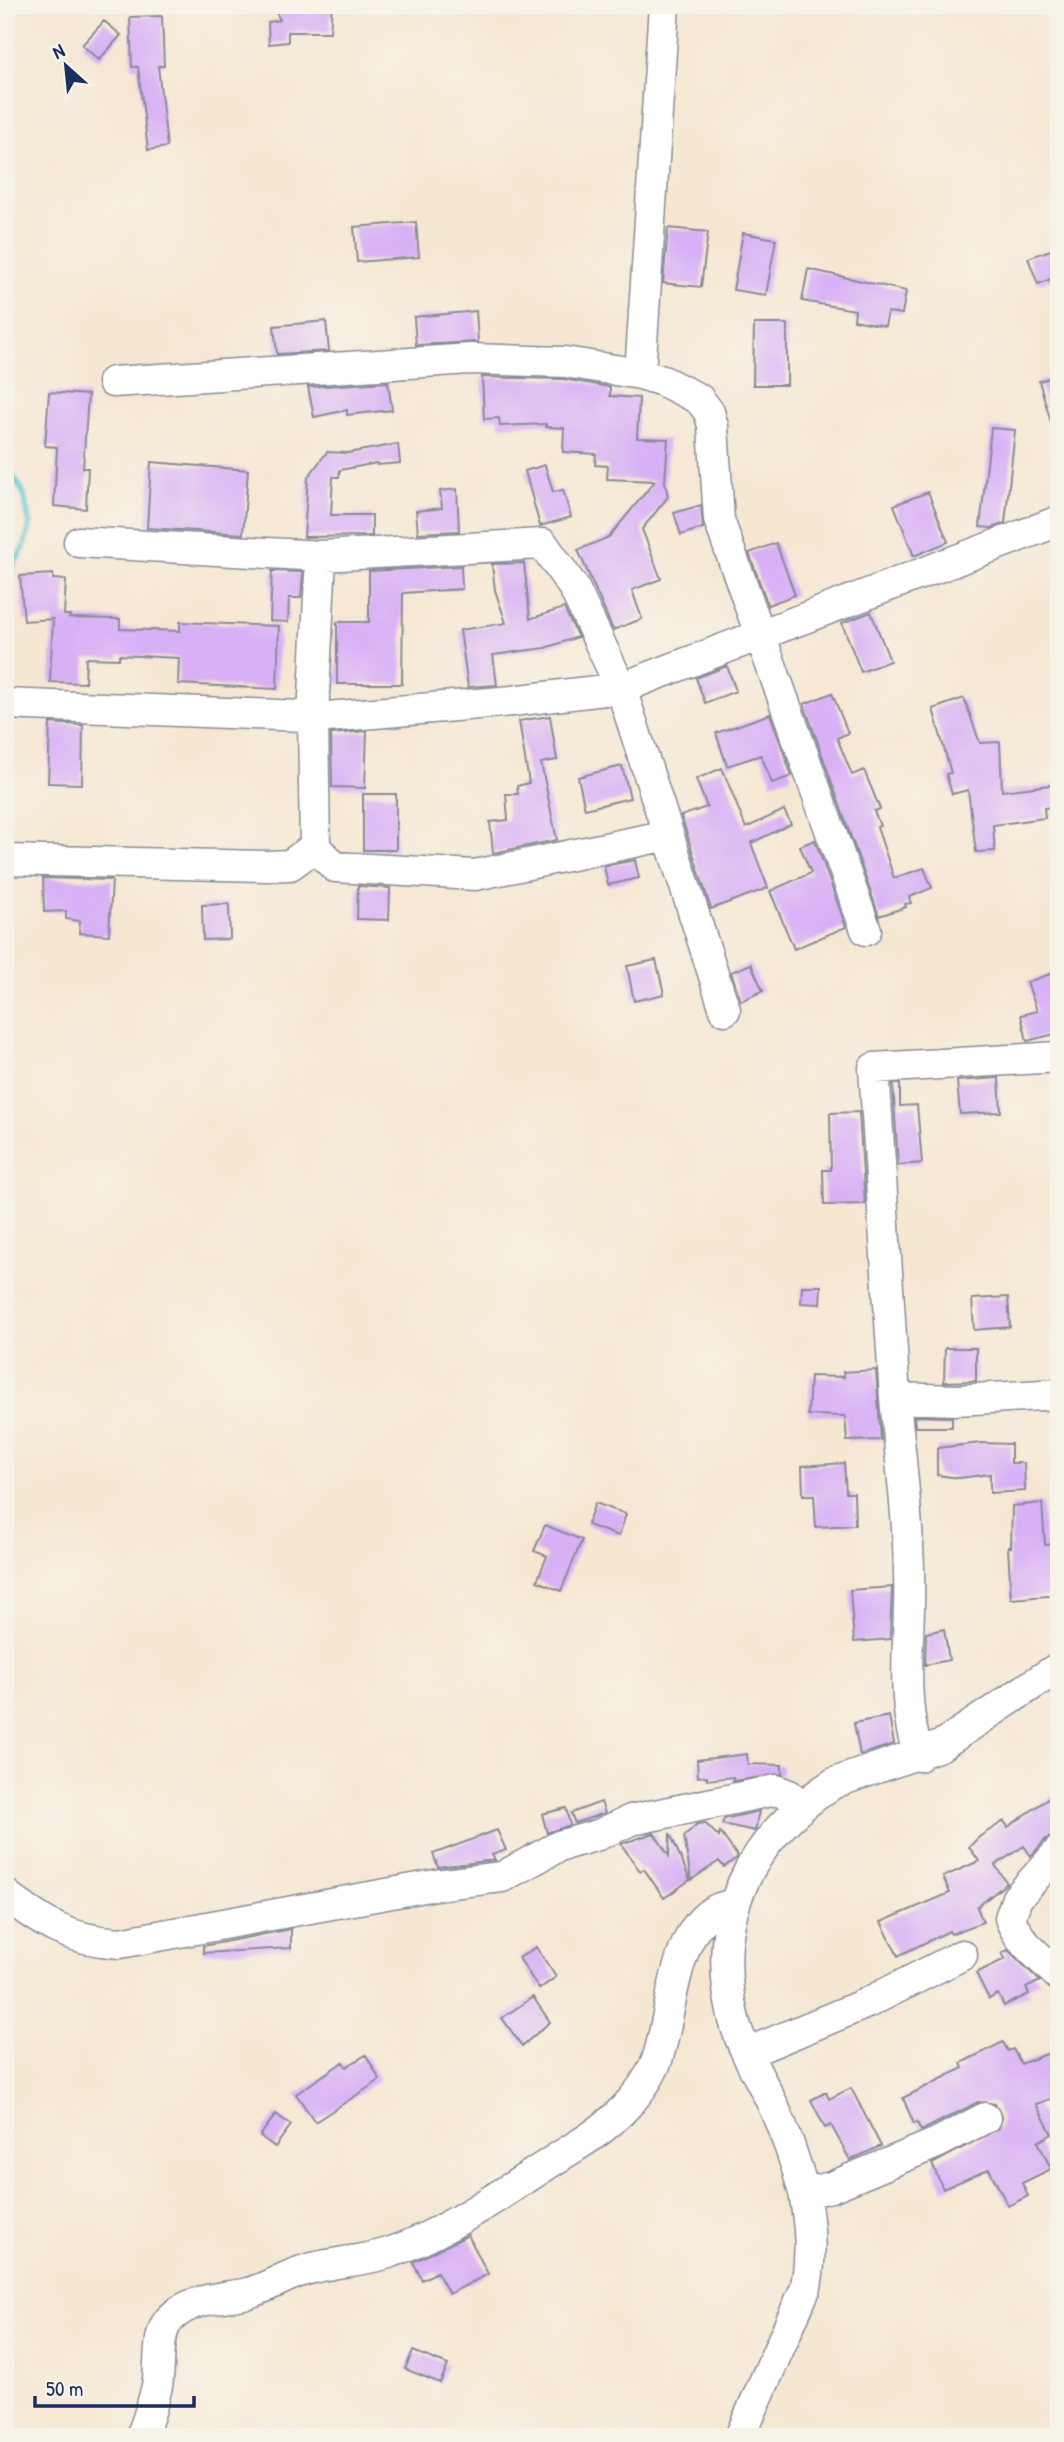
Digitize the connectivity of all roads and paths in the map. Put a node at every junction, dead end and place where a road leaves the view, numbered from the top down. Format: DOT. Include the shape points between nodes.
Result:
graph roads {
  1 [pos="663,5"];
  2 [pos="640,374"];
  3 [pos="113,382"];
  4 [pos="1059,520"];
  5 [pos="79,542"];
  6 [pos="321,556"];
  7 [pos="761,634"];
  8 [pos="621,688"];
  9 [pos="5,704"];
  10 [pos="313,716"];
  11 [pos="668,835"];
  12 [pos="315,847"];
  13 [pos="5,860"];
  14 [pos="866,930"];
  15 [pos="725,1010"];
  16 [pos="1059,1056"];
  17 [pos="1059,1394"];
  18 [pos="895,1398"];
  19 [pos="1059,1667"];
  20 [pos="919,1756"];
  21 [pos="802,1806"];
  22 [pos="1059,1851"];
  23 [pos="5,1894"];
  24 [pos="734,1905"];
  25 [pos="962,1955"];
  26 [pos="1059,1976"];
  27 [pos="747,2053"];
  28 [pos="985,2118"];
  29 [pos="804,2193"];
  30 [pos="141,2437"];
  31 [pos="740,2437"];
  1 -- 2 [label="street"];
  2 -- 3 [label="street" via="565,362 471,359"];
  2 -- 7 [label="street" via="699,399 709,412 719,520"];
  4 -- 7 [label="street"];
  5 -- 6 [label="street"];
  6 -- 8 [label="street" via="543,544 574,588"];
  6 -- 10 [label="street"];
  7 -- 8 [label="street"];
  7 -- 14 [label="street"];
  8 -- 10 [label="street"];
  8 -- 11 [label="street"];
  9 -- 10 [label="street"];
  10 -- 12 [label="street"];
  11 -- 12 [label="street" via="475,875 335,867"];
  11 -- 15 [label="street"];
  12 -- 13 [label="street" via="290,865"];
  16 -- 18 [label="street" via="874,1068"];
  17 -- 18 [label="street"];
  18 -- 20 [label="street" via="907,1561 905,1647 910,1723"];
  19 -- 20 [label="street" via="967,1731"];
  20 -- 21 [label="street" via="834,1783"];
  21 -- 23 [label="street" via="776,1790 665,1811 559,1846 502,1877 120,1942 75,1938"];
  21 -- 24 [label="street" via="755,1856"];
  22 -- 26 [label="street" via="1017,1898 1010,1918 1026,1946"];
  24 -- 27 [label="street" via="729,1993"];
  24 -- 30 [label="street" via="713,1911 698,1925 671,1989 655,2065 627,2106 580,2144 419,2239 388,2253 301,2271 258,2289 191,2304 176,2313 162,2336 157,2387"];
  25 -- 27 [label="street" via="867,2003"];
  27 -- 29 [label="street" via="790,2146"];
  28 -- 29 [label="street" via="831,2187"];
  29 -- 31 [label="street" via="810,2230 806,2287"];
}
